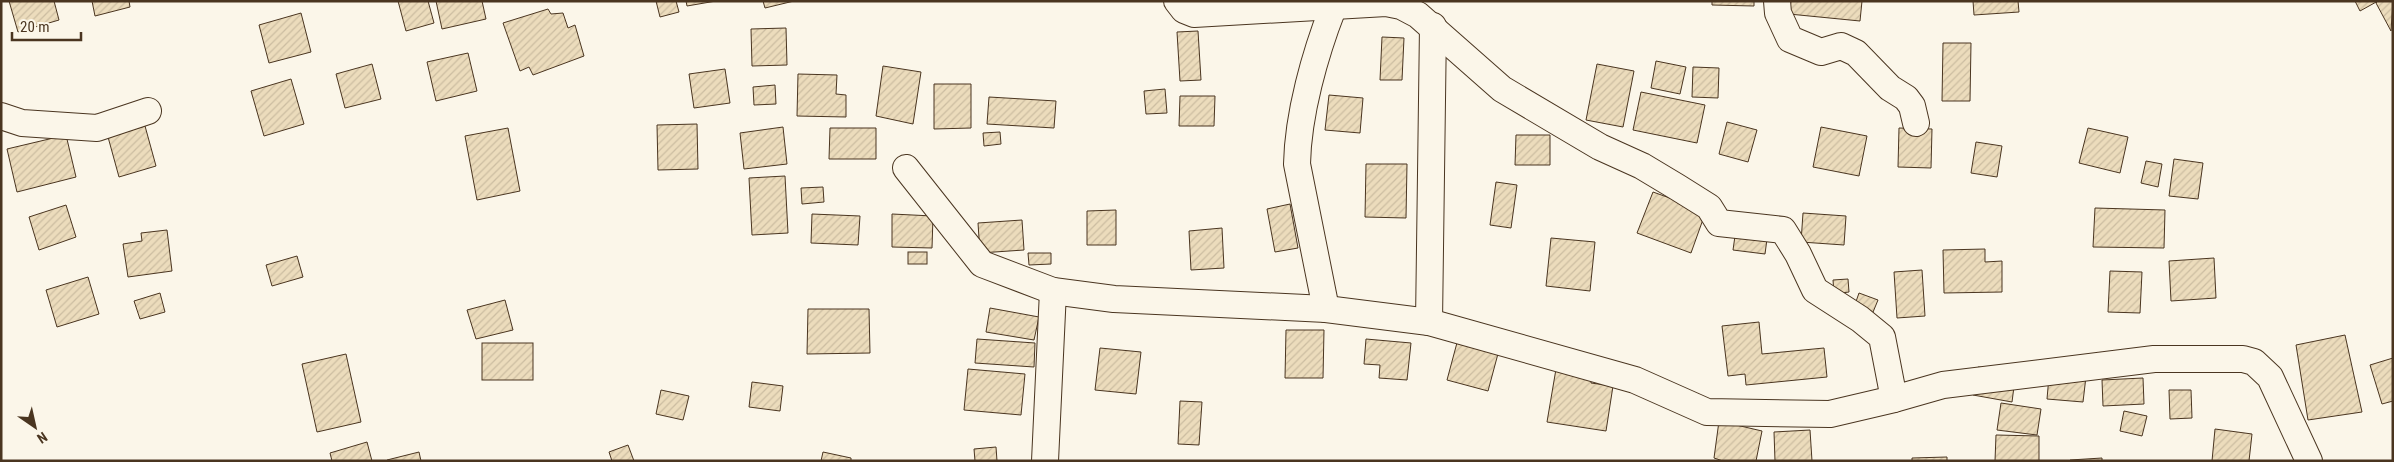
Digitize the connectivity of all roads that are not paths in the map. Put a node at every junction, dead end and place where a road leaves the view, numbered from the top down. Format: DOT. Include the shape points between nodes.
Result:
graph roads {
  1 [pos="1177,1"];
  2 [pos="1777,1"];
  3 [pos="1333,8"];
  4 [pos="1433,26"];
  5 [pos="148,111"];
  6 [pos="1,116"];
  7 [pos="1916,123"];
  8 [pos="906,168"];
  9 [pos="1054,291"];
  10 [pos="1326,309"];
  11 [pos="1429,322"];
  12 [pos="1894,399"];
  13 [pos="1046,461"];
  14 [pos="2309,461"];
  1 -- 3 [label="street" via="1184,10 1202,15"];
  2 -- 7 [label="street" via="1778,13 1790,40 1821,52 1841,46 1856,53 1884,82 1906,98 1912,106"];
  3 -- 4 [label="street" via="1386,3 1401,6"];
  3 -- 10 [label="street" via="1319,43 1297,156"];
  4 -- 11 [label="street"];
  4 -- 12 [label="street" via="1502,89 1600,147 1642,166 1677,187 1709,207 1719,223 1783,230 1815,290 1882,337"];
  5 -- 6 [label="street" via="97,128 22,123"];
  8 -- 9 [label="street" via="982,264"];
  9 -- 10 [label="street" via="1124,299"];
  9 -- 13 [label="street"];
  10 -- 11 [label="street"];
  11 -- 12 [label="street" via="1635,380 1707,412 1830,414"];
  12 -- 14 [label="street" via="1943,385 2154,359 2243,360 2254,362 2270,376"];
}
